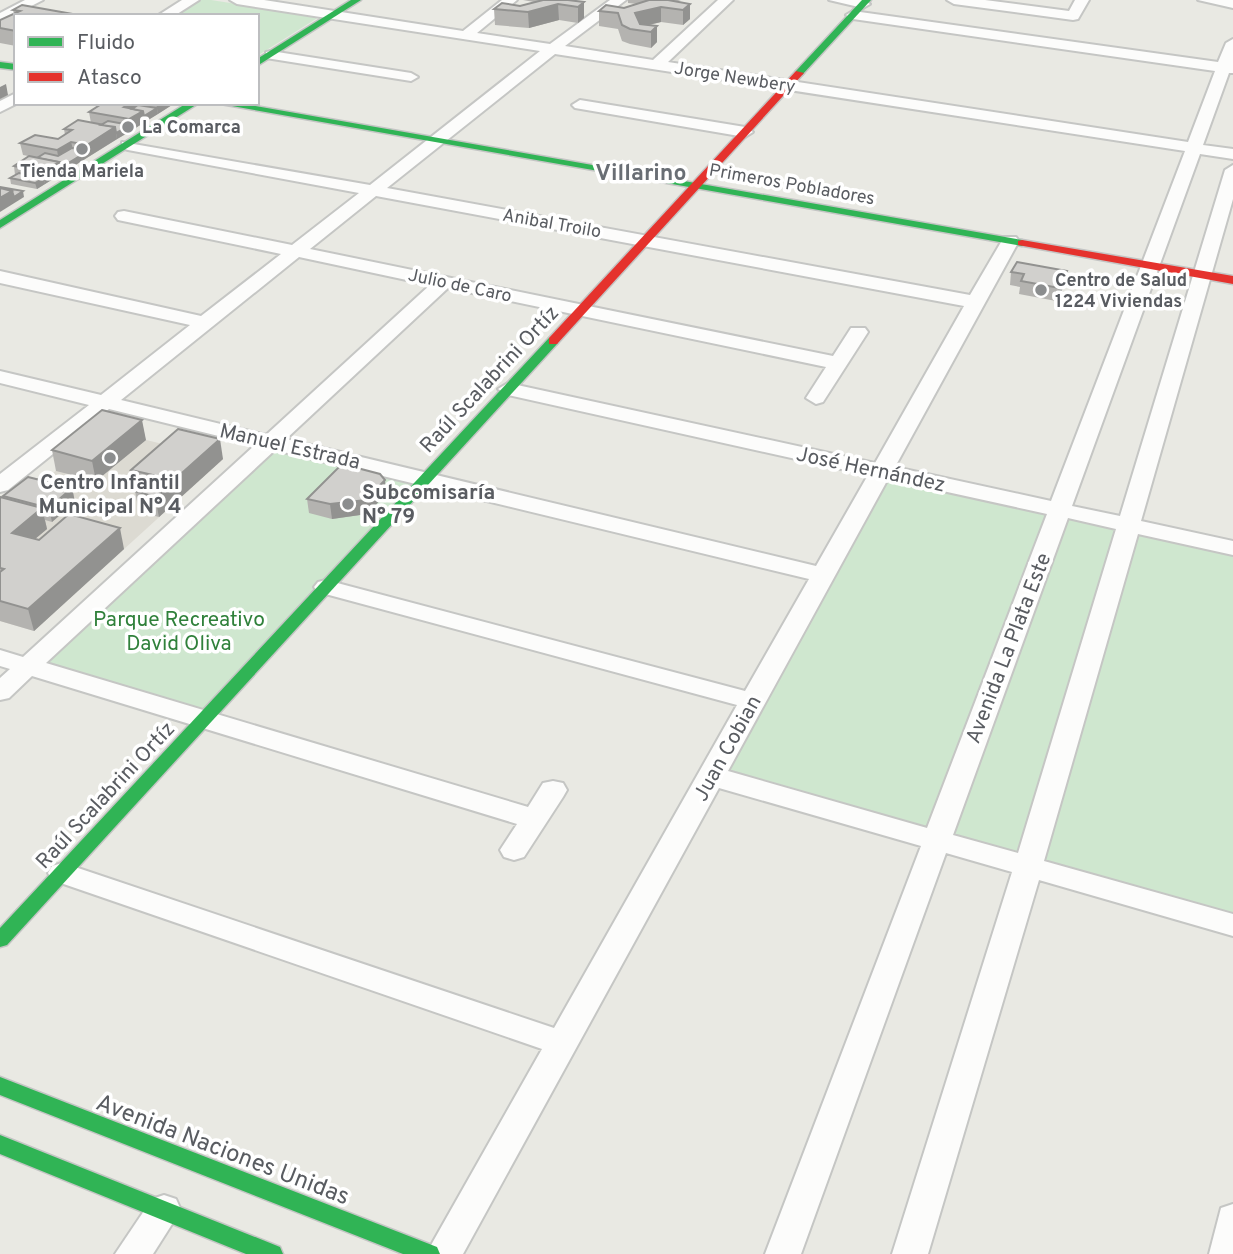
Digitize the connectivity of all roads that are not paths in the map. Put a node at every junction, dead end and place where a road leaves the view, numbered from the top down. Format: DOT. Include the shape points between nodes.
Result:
graph roads {
  1 [pos="36,0"];
  2 [pos="192,0"];
  3 [pos="237,0"];
  4 [pos="357,0"];
  5 [pos="510,0"];
  6 [pos="620,0"];
  7 [pos="726,0"];
  8 [pos="836,0"];
  9 [pos="954,0"];
  10 [pos="1082,0"];
  11 [pos="1205,0"];
  12 [pos="1233,4"];
  13 [pos="861,6"];
  14 [pos="168,14"];
  15 [pos="334,15"];
  16 [pos="0,18"];
  17 [pos="466,35"];
  18 [pos="1233,43"];
  19 [pos="552,49"];
  20 [pos="373,57"];
  21 [pos="264,59"];
  22 [pos="656,65"];
  23 [pos="1228,68"];
  24 [pos="357,69"];
  25 [pos="411,77"];
  26 [pos="339,81"];
  27 [pos="788,85"];
  28 [pos="191,105"];
  29 [pos="231,105"];
  30 [pos="580,105"];
  31 [pos="653,111"];
  32 [pos="635,128"];
  33 [pos="745,132"];
  34 [pos="435,141"];
  35 [pos="128,145"];
  36 [pos="1194,148"];
  37 [pos="1233,154"];
  38 [pos="1233,170"];
  39 [pos="695,186"];
  40 [pos="373,190"];
  41 [pos="124,216"];
  42 [pos="0,225"];
  43 [pos="645,240"];
  44 [pos="1010,241"];
  45 [pos="296,251"];
  46 [pos="1150,266"];
  47 [pos="1202,275"];
  48 [pos="0,277"];
  49 [pos="1233,280"];
  50 [pos="443,282"];
  51 [pos="976,302"];
  52 [pos="581,310"];
  53 [pos="205,323"];
  54 [pos="858,332"];
  55 [pos="838,363"];
  56 [pos="0,377"];
  57 [pos="508,389"];
  58 [pos="816,398"];
  59 [pos="105,402"];
  60 [pos="271,442"];
  61 [pos="882,471"];
  62 [pos="426,478"];
  63 [pos="0,485"];
  64 [pos="1060,510"];
  65 [pos="1127,525"];
  66 [pos="1233,548"];
  67 [pos="824,575"];
  68 [pos="326,587"];
  69 [pos="0,659"];
  70 [pos="28,667"];
  71 [pos="0,692"];
  72 [pos="753,701"];
  73 [pos="203,719"];
  74 [pos="711,776"];
  75 [pos="553,790"];
  76 [pos="534,820"];
  77 [pos="936,840"];
  78 [pos="514,850"];
  79 [pos="1028,866"];
  80 [pos="62,873"];
  81 [pos="1233,925"];
  82 [pos="0,940"];
  83 [pos="562,1043"];
  84 [pos="0,1086"];
  85 [pos="0,1144"];
  86 [pos="164,1210"];
  87 [pos="1233,1219"];
  88 [pos="133,1254"];
  89 [pos="272,1254"];
  90 [pos="429,1254"];
  91 [pos="444,1254"];
  92 [pos="783,1254"];
  93 [pos="910,1254"];
  94 [pos="1227,1254"];
  1 -- 16 [label="street"];
  2 -- 14 [label="street"];
  3 -- 15 [label="street, Jorge Newbery"];
  4 -- 15 [label="street"];
  5 -- 17 [label="street"];
  6 -- 19 [label="street"];
  7 -- 22 [label="street"];
  8 -- 13 [label="street"];
  9 -- 10 [label="street" via="1073,16"];
  11 -- 12 [label="street"];
  13 -- 23 [label="street"];
  13 -- 27 [label="street, Raúl Scalabrini Ortíz"];
  15 -- 17 [label="street, Jorge Newbery"];
  15 -- 21 [label="street"];
  17 -- 19 [label="street, Jorge Newbery"];
  18 -- 23 [label="street, Avenida La Plata Este"];
  19 -- 22 [label="street, Jorge Newbery"];
  19 -- 34 [label="street"];
  20 -- 24 [label="street"];
  21 -- 24 [label="street"];
  22 -- 27 [label="street, Jorge Newbery"];
  23 -- 36 [label="street, Avenida La Plata Este"];
  24 -- 25 [label="street"];
  24 -- 26 [label="street"];
  27 -- 33 [label="street, Raúl Scalabrini Ortíz"];
  27 -- 36 [label="street, Jorge Newbery"];
  28 -- 35 [label="street"];
  29 -- 34 [label="street, Primeros Pobladores"];
  30 -- 31 [label="street"];
  31 -- 32 [label="street"];
  31 -- 33 [label="street"];
  33 -- 39 [label="street, Raúl Scalabrini Ortíz"];
  34 -- 39 [label="street, Primeros Pobladores"];
  34 -- 40 [label="street"];
  35 -- 40 [label="street, Anibal Troilo"];
  35 -- 42 [label="street"];
  36 -- 37 [label="street, Jorge Newbery"];
  36 -- 46 [label="street, Avenida La Plata Este"];
  38 -- 47 [label="street"];
  39 -- 43 [label="street, Raúl Scalabrini Ortíz"];
  39 -- 44 [label="street, Primeros Pobladores"];
  40 -- 43 [label="street, Anibal Troilo"];
  40 -- 45 [label="street"];
  41 -- 45 [label="street, Julio de Caro"];
  43 -- 51 [label="street, Anibal Troilo"];
  43 -- 52 [label="street, Raúl Scalabrini Ortíz"];
  44 -- 46 [label="street, Primeros Pobladores"];
  44 -- 51 [label="street, Juan Cobian"];
  45 -- 50 [label="street, Julio de Caro"];
  45 -- 53 [label="street"];
  46 -- 47 [label="street, Primeros Pobladores"];
  46 -- 64 [label="street, Avenida La Plata Este"];
  47 -- 49 [label="street, Primeros Pobladores"];
  47 -- 65 [label="street"];
  48 -- 53 [label="street"];
  50 -- 52 [label="street, Julio de Caro"];
  50 -- 60 [label="street"];
  51 -- 61 [label="street, Juan Cobian"];
  52 -- 55 [label="street, Julio de Caro"];
  52 -- 57 [label="street, Raúl Scalabrini Ortíz"];
  53 -- 59 [label="street"];
  54 -- 55 [label="street"];
  55 -- 58 [label="street"];
  56 -- 59 [label="street, Manuel Estrada"];
  57 -- 61 [label="street, José Hernández"];
  57 -- 62 [label="street, Raúl Scalabrini Ortíz"];
  59 -- 60 [label="street, Manuel Estrada"];
  59 -- 63 [label="street"];
  60 -- 62 [label="street, Manuel Estrada"];
  60 -- 70 [label="street"];
  61 -- 64 [label="street, José Hernández"];
  61 -- 67 [label="street, Juan Cobian"];
  62 -- 67 [label="street, Manuel Estrada"];
  62 -- 68 [label="street, Raúl Scalabrini Ortíz"];
  64 -- 65 [label="street, José Hernández"];
  64 -- 77 [label="street, Avenida La Plata Este"];
  65 -- 66 [label="street, José Hernández"];
  65 -- 79 [label="street"];
  67 -- 72 [label="street, Juan Cobian"];
  68 -- 72 [label="street"];
  68 -- 73 [label="street, Raúl Scalabrini Ortíz"];
  69 -- 70 [label="street"];
  70 -- 71 [label="street"];
  70 -- 73 [label="street"];
  72 -- 74 [label="street, Juan Cobian"];
  73 -- 76 [label="street"];
  73 -- 80 [label="street, Raúl Scalabrini Ortíz"];
  74 -- 77 [label="street"];
  74 -- 83 [label="street, Juan Cobian"];
  75 -- 76 [label="street"];
  76 -- 78 [label="street"];
  77 -- 79 [label="street"];
  77 -- 92 [label="street, Avenida La Plata Este"];
  79 -- 81 [label="street"];
  79 -- 93 [label="street"];
  80 -- 82 [label="street, Raúl Scalabrini Ortíz"];
  80 -- 83 [label="street"];
  83 -- 91 [label="street, Juan Cobian"];
  84 -- 90 [label="street, Avenida Naciones Unidas"];
  85 -- 86 [label="street"];
  86 -- 88 [label="street"];
  86 -- 89 [label="street"];
  87 -- 94 [label="street"];
}
